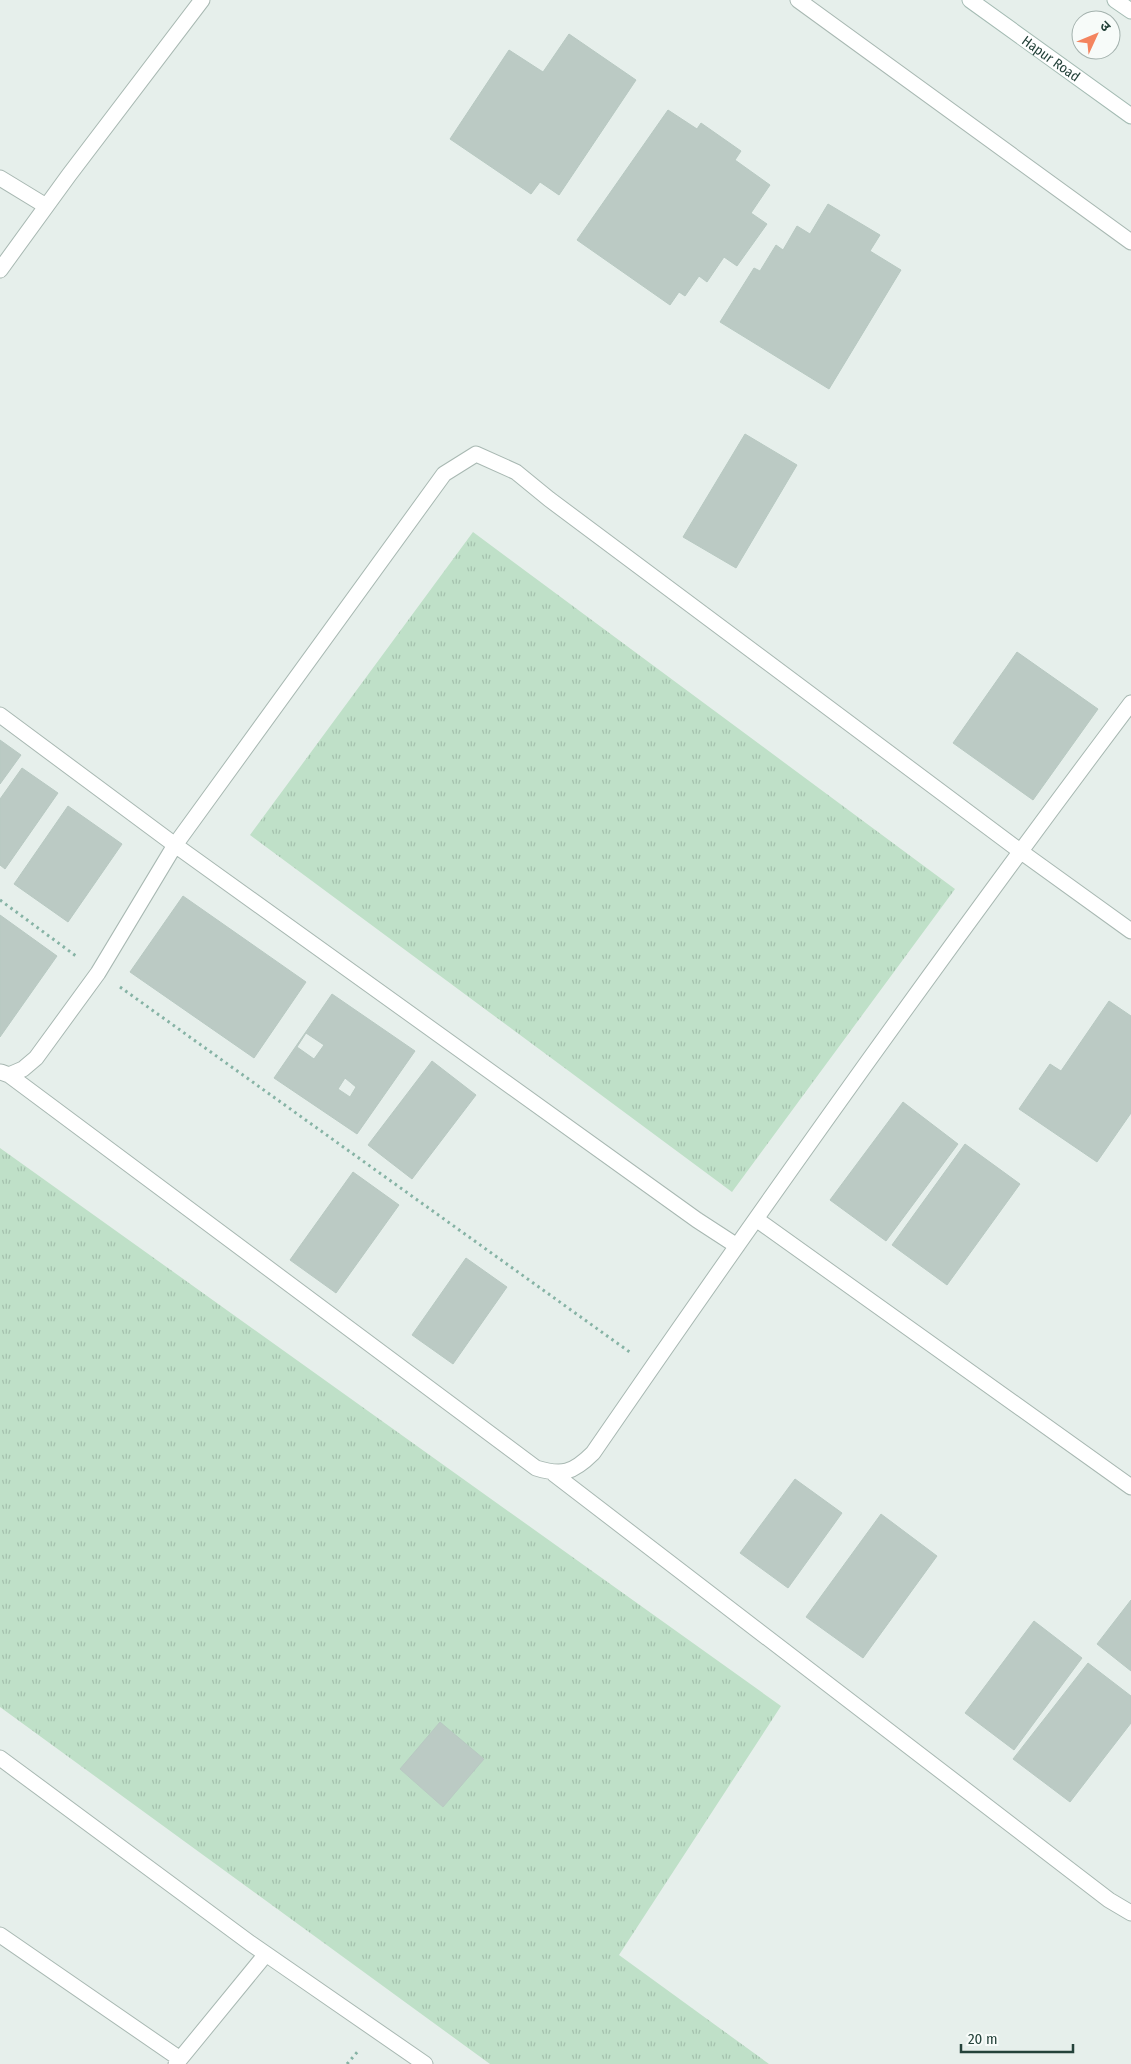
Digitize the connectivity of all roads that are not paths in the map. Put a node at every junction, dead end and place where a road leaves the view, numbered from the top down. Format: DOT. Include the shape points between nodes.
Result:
graph roads {
  1 [pos="202,0"];
  2 [pos="798,0"];
  3 [pos="970,0"];
  4 [pos="1115,0"];
  5 [pos="1131,11"];
  6 [pos="1131,116"];
  7 [pos="0,178"];
  8 [pos="46,206"];
  9 [pos="1131,242"];
  10 [pos="0,270"];
  11 [pos="1131,704"];
  12 [pos="0,715"];
  13 [pos="175,845"];
  14 [pos="1020,851"];
  15 [pos="1131,930"];
  16 [pos="4,1073"];
  17 [pos="756,1219"];
  18 [pos="738,1246"];
  19 [pos="554,1474"];
  20 [pos="1131,1487"];
  21 [pos="0,1758"];
  22 [pos="1131,1913"];
  23 [pos="0,1935"];
  24 [pos="266,1954"];
  25 [pos="178,2061"];
  26 [pos="425,2064"];
  1 -- 8 [label="street"];
  2 -- 9 [label="street"];
  3 -- 6 [label="street, Hapur Road"];
  4 -- 5 [label="street"];
  7 -- 8 [label="street"];
  8 -- 10 [label="street"];
  11 -- 14 [label="street"];
  12 -- 13 [label="street"];
  13 -- 14 [label="street" via="444,474 476,454 516,472"];
  13 -- 16 [label="street" via="98,972 36,1058 23,1069"];
  13 -- 18 [label="street" via="697,1220"];
  14 -- 15 [label="street"];
  14 -- 17 [label="street"];
  16 -- 19 [label="street" via="536,1468"];
  17 -- 18 [label="street"];
  17 -- 20 [label="street"];
  18 -- 19 [label="street" via="593,1453 570,1471"];
  19 -- 22 [label="street" via="1109,1900"];
  21 -- 24 [label="street"];
  23 -- 25 [label="street"];
  24 -- 25 [label="street"];
  24 -- 26 [label="street"];
}
